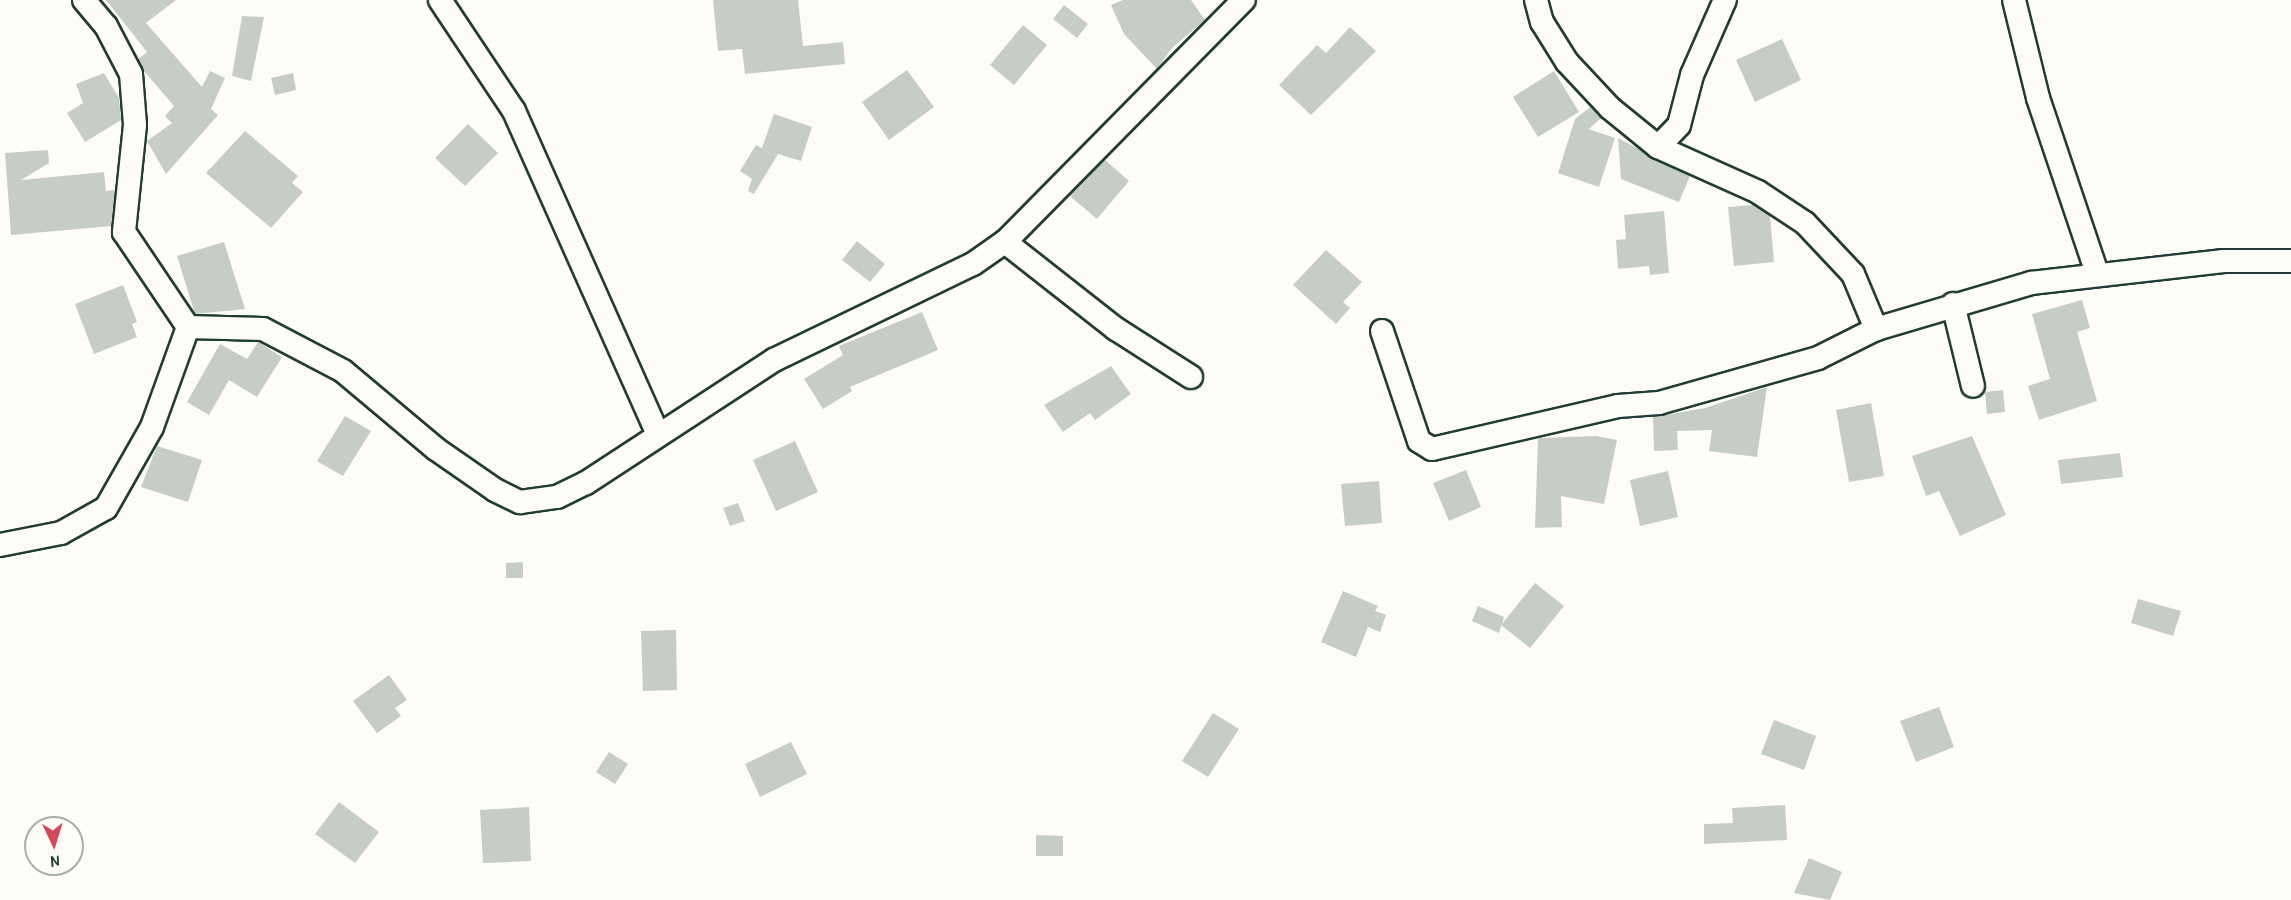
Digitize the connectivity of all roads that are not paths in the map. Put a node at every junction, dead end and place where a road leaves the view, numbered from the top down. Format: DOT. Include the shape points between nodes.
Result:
graph roads {
  1 [pos="84,0"];
  2 [pos="440,0"];
  3 [pos="1244,0"];
  4 [pos="1536,0"];
  5 [pos="1725,0"];
  6 [pos="2014,0"];
  7 [pos="1658,147"];
  8 [pos="1005,242"];
  9 [pos="2291,261"];
  10 [pos="2097,273"];
  11 [pos="1953,304"];
  12 [pos="188,327"];
  13 [pos="1876,329"];
  14 [pos="1382,331"];
  15 [pos="1191,377"];
  16 [pos="1973,386"];
  17 [pos="658,434"];
  18 [pos="0,545"];
  1 -- 12 [label="street" via="106,26 131,74 135,125 124,232"];
  2 -- 17 [label="street" via="514,111"];
  3 -- 8 [label="street"];
  4 -- 7 [label="street" via="1542,22 1568,62 1610,108"];
  5 -- 7 [label="street" via="1692,75 1679,125"];
  6 -- 10 [label="street" via="2038,98"];
  7 -- 13 [label="street" via="1758,192 1805,222 1853,274"];
  8 -- 15 [label="street" via="1116,329"];
  8 -- 17 [label="street" via="973,264 774,360"];
  9 -- 10 [label="street"];
  10 -- 11 [label="street" via="2012,287"];
  11 -- 13 [label="street"];
  11 -- 16 [label="street"];
  12 -- 17 [label="street" via="263,329 283,339 343,371 436,449 520,502 557,497 586,483"];
  12 -- 18 [label="street" via="152,427 106,508 61,533"];
  13 -- 14 [label="street" via="1818,358 1659,403 1618,406 1432,449 1419,441"];
}
